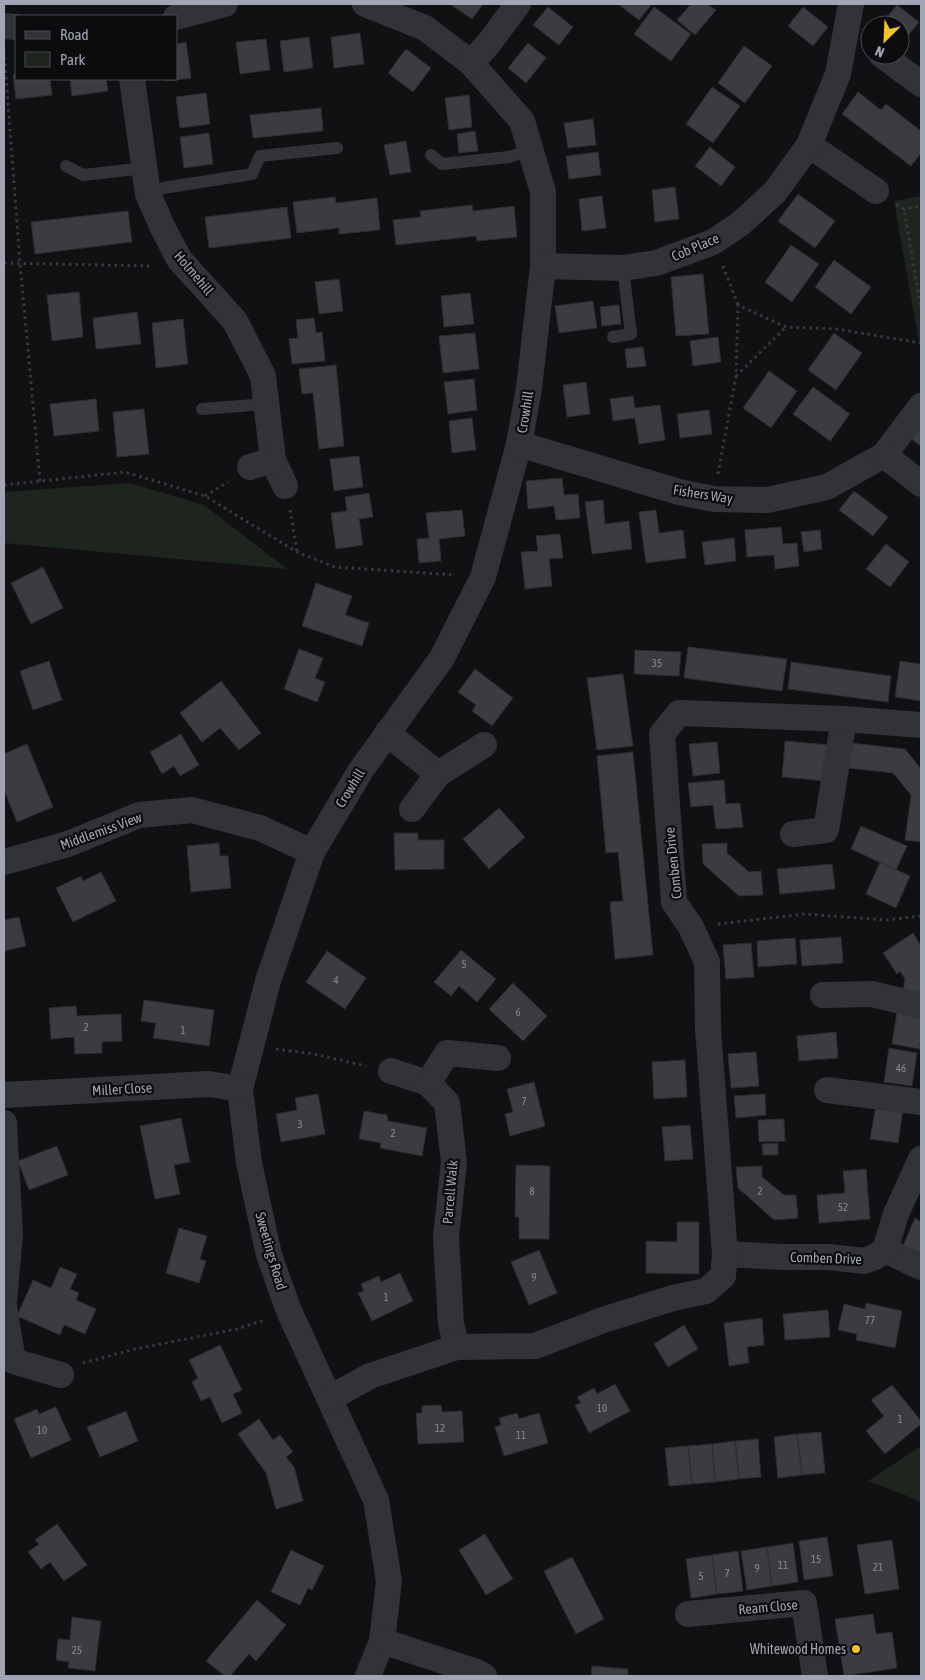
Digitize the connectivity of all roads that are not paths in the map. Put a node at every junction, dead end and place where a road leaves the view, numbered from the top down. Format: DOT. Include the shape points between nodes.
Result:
graph roads {
  1 [pos="225,4"];
  2 [pos="365,4"];
  3 [pos="518,4"];
  4 [pos="851,4"];
  5 [pos="178,16"];
  6 [pos="845,38"];
  7 [pos="860,40"];
  8 [pos="471,63"];
  9 [pos="895,65"];
  10 [pos="132,80"];
  11 [pos="921,84"];
  12 [pos="809,145"];
  13 [pos="336,148"];
  14 [pos="531,150"];
  15 [pos="431,155"];
  16 [pos="66,166"];
  17 [pos="146,181"];
  18 [pos="876,191"];
  19 [pos="542,266"];
  20 [pos="623,268"];
  21 [pos="613,337"];
  22 [pos="266,404"];
  23 [pos="921,406"];
  24 [pos="202,409"];
  25 [pos="520,444"];
  26 [pos="884,455"];
  27 [pos="921,484"];
  28 [pos="285,486"];
  29 [pos="844,719"];
  30 [pos="921,725"];
  31 [pos="387,733"];
  32 [pos="484,746"];
  33 [pos="438,774"];
  34 [pos="412,809"];
  35 [pos="793,834"];
  36 [pos="312,852"];
  37 [pos="4,862"];
  38 [pos="822,995"];
  39 [pos="921,1006"];
  40 [pos="498,1058"];
  41 [pos="391,1071"];
  42 [pos="428,1083"];
  43 [pos="240,1089"];
  44 [pos="826,1090"];
  45 [pos="4,1095"];
  46 [pos="921,1102"];
  47 [pos="4,1123"];
  48 [pos="921,1159"];
  49 [pos="885,1250"];
  50 [pos="725,1254"];
  51 [pos="921,1267"];
  52 [pos="4,1302"];
  53 [pos="4,1306"];
  54 [pos="457,1347"];
  55 [pos="9,1368"];
  56 [pos="61,1375"];
  57 [pos="330,1398"];
  58 [pos="688,1614"];
  59 [pos="382,1641"];
  60 [pos="368,1676"];
  61 [pos="484,1676"];
  62 [pos="815,1676"];
  1 -- 5 [label="street"];
  2 -- 8 [label="street, Crowhill" via="425,28"];
  3 -- 8 [label="street"];
  4 -- 6 [label="street, Cob Place"];
  6 -- 7 [label="street"];
  6 -- 12 [label="street, Cob Place" via="838,74"];
  8 -- 14 [label="street, Crowhill" via="522,120"];
  9 -- 11 [label="street"];
  10 -- 17 [label="street, Holmehill"];
  12 -- 18 [label="street"];
  12 -- 20 [label="street, Cob Place" via="775,192 740,224 713,242 656,263"];
  13 -- 17 [label="lane" via="260,156 252,174 163,188"];
  14 -- 15 [label="lane" via="509,157 442,164"];
  14 -- 19 [label="street, Crowhill" via="543,192"];
  16 -- 17 [label="lane" via="83,175"];
  17 -- 22 [label="street, Holmehill" via="162,226 179,259 235,321 263,376"];
  19 -- 20 [label="street, Cob Place"];
  19 -- 25 [label="street, Crowhill"];
  20 -- 21 [label="lane" via="631,334"];
  22 -- 24 [label="lane"];
  22 -- 28 [label="street, Holmehill" via="262,464"];
  23 -- 26 [label="street, Fishers Way"];
  25 -- 26 [label="street, Fishers Way" via="679,492 714,499 767,500 827,487"];
  25 -- 31 [label="street, Crowhill" via="483,578 442,658"];
  26 -- 27 [label="street"];
  29 -- 30 [label="street, Comben Drive"];
  29 -- 35 [label="street" via="826,830"];
  29 -- 50 [label="street, Comben Drive" via="679,713 662,734 674,902 707,962 708,1029"];
  31 -- 33 [label="street"];
  31 -- 36 [label="street, Crowhill"];
  32 -- 33 [label="street"];
  33 -- 34 [label="street"];
  36 -- 37 [label="street, Middlemiss View" via="260,828 192,810 139,815 68,844"];
  36 -- 43 [label="street, Sweetings Road" via="268,981"];
  38 -- 39 [label="street" via="872,994"];
  40 -- 42 [label="street" via="447,1053"];
  41 -- 42 [label="street, Parcell Walk"];
  42 -- 54 [label="street, Parcell Walk" via="447,1103 454,1162 446,1236 451,1324"];
  43 -- 45 [label="street, Miller Close" via="209,1084"];
  43 -- 57 [label="street, Sweetings Road" via="249,1163 269,1255 288,1311"];
  44 -- 46 [label="street"];
  47 -- 52 [label="street" via="10,1234"];
  48 -- 49 [label="street" via="896,1214"];
  49 -- 50 [label="street, Comben Drive" via="864,1261"];
  49 -- 51 [label="street"];
  50 -- 54 [label="street, Comben Drive" via="723,1276 706,1291 603,1320 535,1346"];
  53 -- 55 [label="street"];
  54 -- 57 [label="street" via="370,1376"];
  55 -- 56 [label="street"];
  57 -- 59 [label="street, Sweetings Road" via="376,1500 389,1581"];
  58 -- 62 [label="street, Ream Close" via="804,1603"];
  59 -- 60 [label="street, Sweetings Road"];
  59 -- 61 [label="street"];
}
